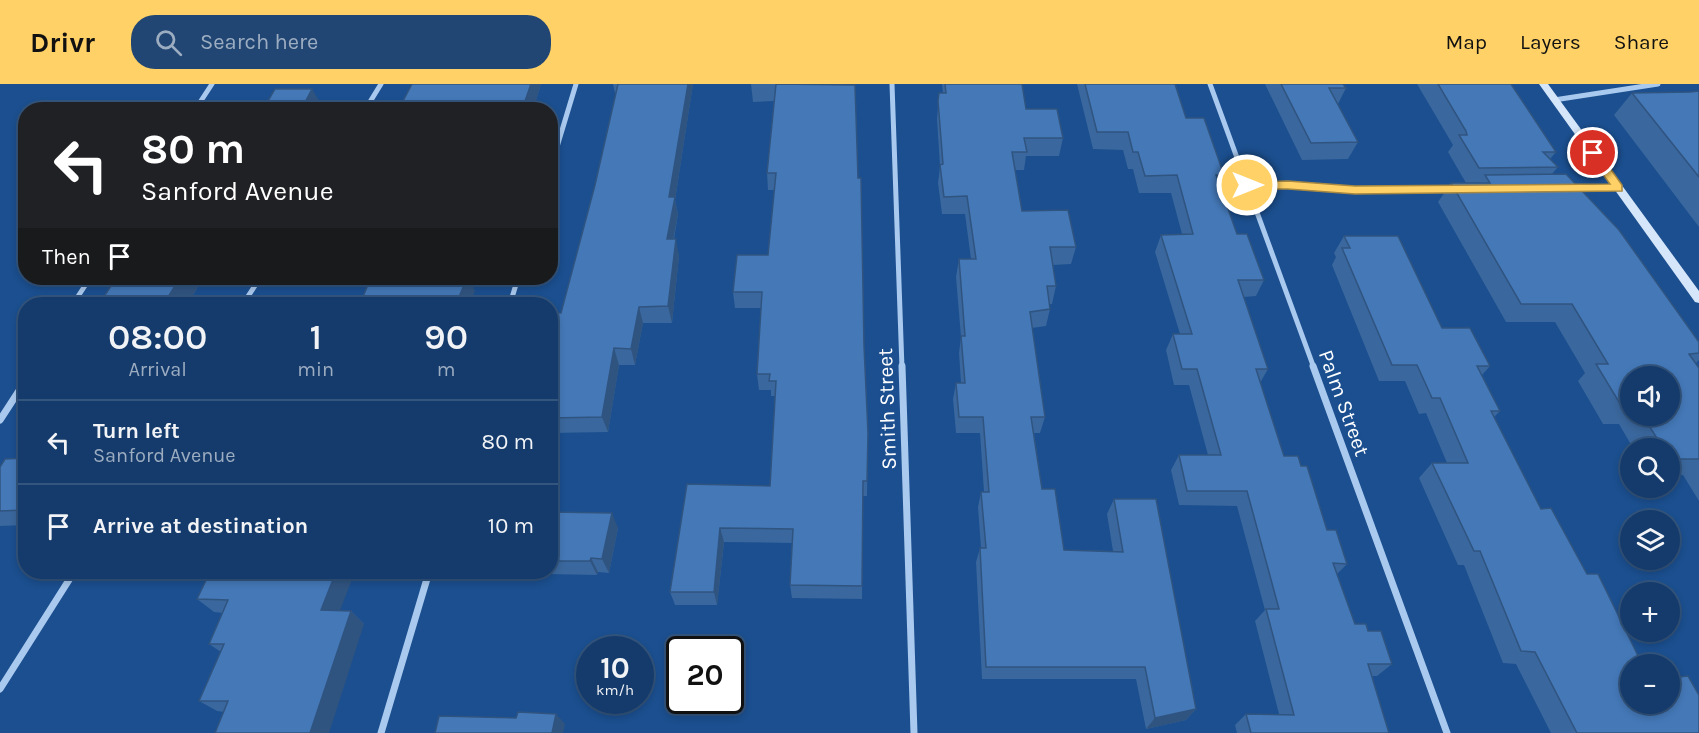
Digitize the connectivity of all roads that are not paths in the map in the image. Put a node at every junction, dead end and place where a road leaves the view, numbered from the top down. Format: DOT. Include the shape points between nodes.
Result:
graph roads {
  1 [pos="212,84"];
  2 [pos="381,84"];
  3 [pos="576,84"];
  4 [pos="892,84"];
  5 [pos="1210,84"];
  6 [pos="1543,84"];
  7 [pos="1658,84"];
  8 [pos="1554,100"];
  9 [pos="200,102"];
  10 [pos="370,102"];
  11 [pos="558,144"];
  12 [pos="1247,185"];
  13 [pos="1564,188"];
  14 [pos="1618,188"];
  15 [pos="1461,189"];
  16 [pos="1699,299"];
  17 [pos="18,392"];
  18 [pos="0,420"];
  19 [pos="70,579"];
  20 [pos="427,579"];
  21 [pos="0,689"];
  22 [pos="381,733"];
  23 [pos="914,733"];
  24 [pos="1447,733"];
  1 -- 9 [label="street"];
  2 -- 10 [label="street"];
  3 -- 11 [label="street"];
  4 -- 23 [label="street, Smith Street"];
  5 -- 12 [label="street, Palm Street"];
  6 -- 8 [label="main road"];
  7 -- 8 [label="street"];
  8 -- 14 [label="main road"];
  12 -- 15 [label="lane"];
  12 -- 24 [label="street, Palm Street"];
  13 -- 14 [label="lane"];
  14 -- 16 [label="main road"];
  17 -- 18 [label="street"];
  19 -- 21 [label="street"];
  20 -- 22 [label="street"];
}
